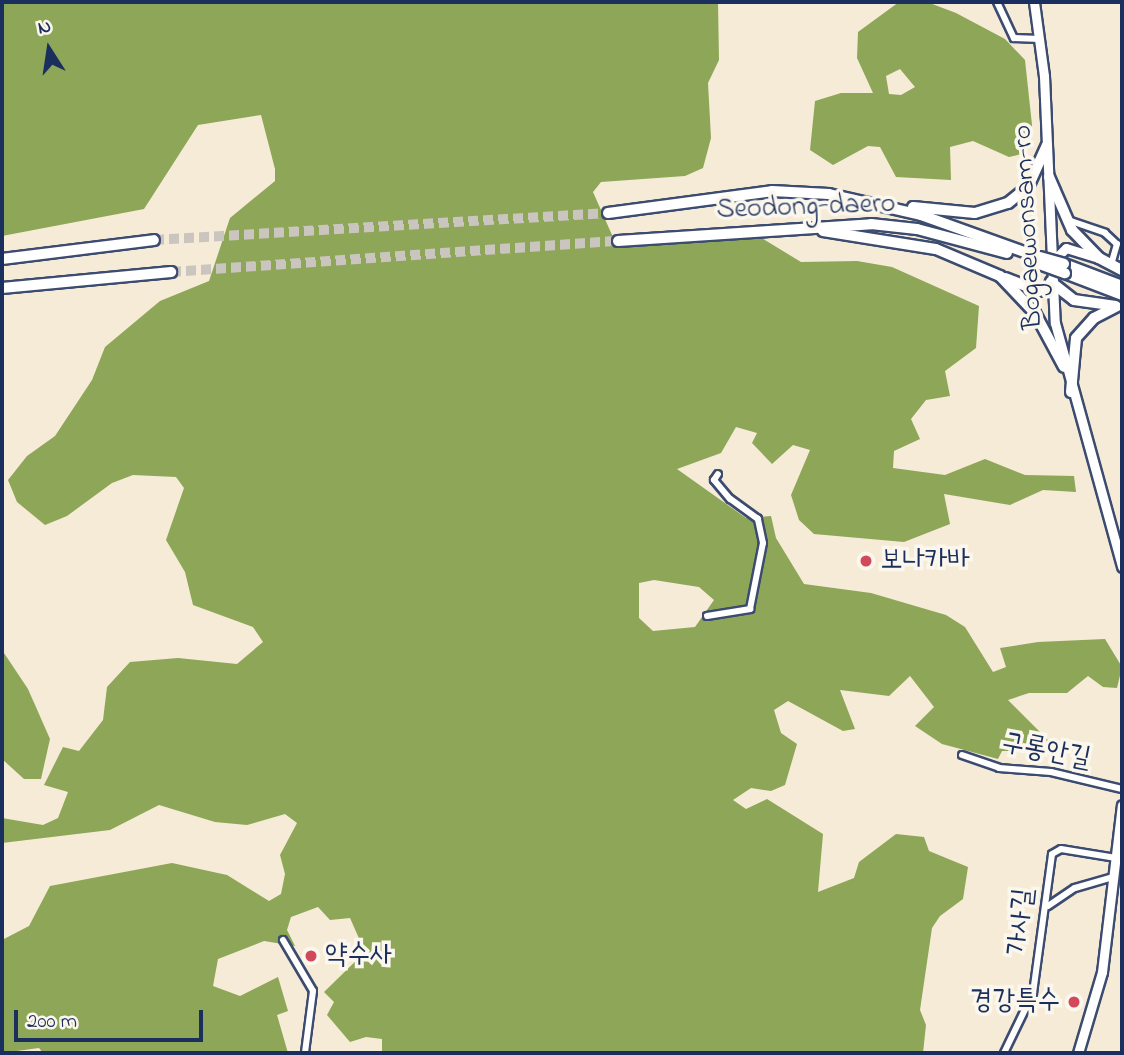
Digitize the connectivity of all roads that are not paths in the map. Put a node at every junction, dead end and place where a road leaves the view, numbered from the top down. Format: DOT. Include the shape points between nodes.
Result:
graph roads {
  1 [pos="997,2"];
  2 [pos="1034,2"];
  3 [pos="1040,39"];
  4 [pos="1047,145"];
  5 [pos="1049,177"];
  6 [pos="829,194"];
  7 [pos="608,213"];
  8 [pos="1066,219"];
  9 [pos="779,227"];
  10 [pos="154,240"];
  11 [pos="618,242"];
  12 [pos="1033,258"];
  13 [pos="1098,258"];
  14 [pos="2,259"];
  15 [pos="1050,265"];
  16 [pos="1064,268"];
  17 [pos="1119,269"];
  18 [pos="171,272"];
  19 [pos="1000,276"];
  20 [pos="1051,282"];
  21 [pos="1122,286"];
  22 [pos="2,288"];
  23 [pos="1122,295"];
  24 [pos="1119,307"];
  25 [pos="1064,367"];
  26 [pos="1071,392"];
  27 [pos="718,474"];
  28 [pos="1122,567"];
  29 [pos="708,616"];
  30 [pos="962,755"];
  31 [pos="1122,789"];
  32 [pos="1122,805"];
  33 [pos="1120,842"];
  34 [pos="1119,859"];
  35 [pos="1113,877"];
  36 [pos="1048,906"];
  37 [pos="283,940"];
  38 [pos="304,1053"];
  39 [pos="1004,1053"];
  40 [pos="1079,1053"];
  1 -- 3 [label="street" via="1014,38"];
  2 -- 3 [label="main road, Bogaewonsam-ro"];
  3 -- 4 [label="main road, Bogaewonsam-ro"];
  4 -- 5 [label="main road, Bogaewonsam-ro"];
  4 -- 6 [label="highway" via="1028,187 992,210 957,214 875,197"];
  5 -- 8 [label="highway"];
  5 -- 15 [label="main road, Bogaewonsam-ro"];
  6 -- 7 [label="highway, Seodong-daero" via="772,191"];
  6 -- 12 [label="highway, Seodong-daero" via="921,215"];
  8 -- 13 [label="highway"];
  8 -- 17 [label="street" via="1105,233 1118,244"];
  9 -- 11 [label="highway, Seodong-daero"];
  9 -- 12 [label="highway, Seodong-daero" via="871,224 916,229"];
  9 -- 19 [label="highway" via="936,248"];
  10 -- 14 [label="highway"];
  12 -- 16 [label="highway, bridge"];
  13 -- 15 [label="main road" via="1066,248"];
  13 -- 17 [label="highway"];
  15 -- 20 [label="main road, Bogaewonsam-ro"];
  16 -- 21 [label="highway"];
  16 -- 23 [label="highway"];
  18 -- 22 [label="highway"];
  19 -- 20 [label="highway" via="1039,291 1048,289"];
  19 -- 25 [label="highway" via="1035,313"];
  20 -- 24 [label="highway" via="1074,300"];
  20 -- 25 [label="main road, Bogaewonsam-ro"];
  24 -- 26 [label="highway" via="1094,318 1076,338"];
  25 -- 26 [label="main road, Bogaewonsam-ro"];
  26 -- 28 [label="main road, Bogaewonsam-ro"];
  27 -- 29 [label="street" via="714,480 730,499 758,519 763,542 750,609"];
  30 -- 31 [label="street, 구롱안길" via="999,768 1051,772"];
  32 -- 33 [label="main road"];
  33 -- 34 [label="main road"];
  34 -- 35 [label="main road"];
  34 -- 39 [label="street, 가사길" via="1061,849 1052,854 1033,993"];
  35 -- 36 [label="street" via="1075,888"];
  35 -- 40 [label="main road" via="1102,972"];
  37 -- 38 [label="street" via="313,991"];
}
